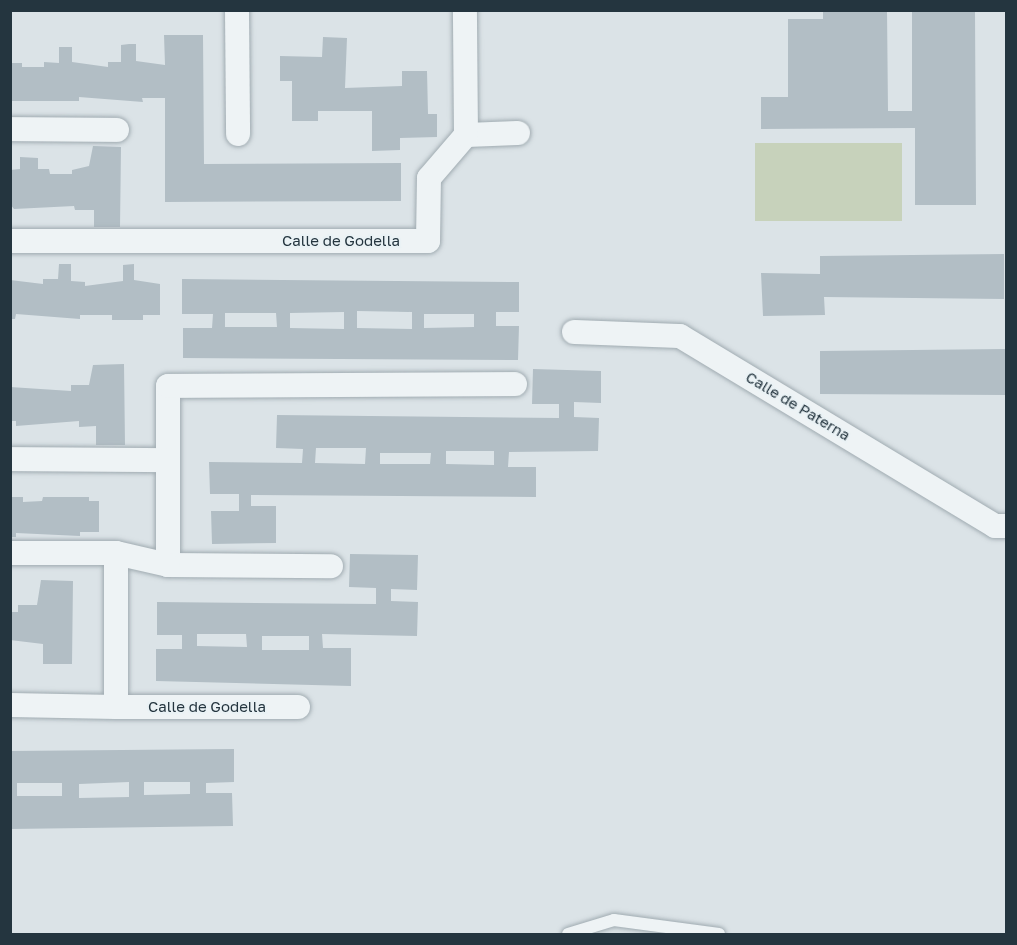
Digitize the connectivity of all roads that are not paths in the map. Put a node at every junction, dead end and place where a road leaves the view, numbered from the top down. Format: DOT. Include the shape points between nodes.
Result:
graph roads {
  1 [pos="237,10"];
  2 [pos="465,10"];
  3 [pos="10,129"];
  4 [pos="117,130"];
  5 [pos="518,133"];
  6 [pos="238,134"];
  7 [pos="466,135"];
  8 [pos="10,241"];
  9 [pos="574,332"];
  10 [pos="515,384"];
  11 [pos="10,459"];
  12 [pos="168,460"];
  13 [pos="1006,526"];
  14 [pos="10,553"];
  15 [pos="116,553"];
  16 [pos="168,565"];
  17 [pos="330,566"];
  18 [pos="10,705"];
  19 [pos="116,707"];
  20 [pos="298,707"];
  21 [pos="568,934"];
  22 [pos="719,934"];
  1 -- 6 [label="street"];
  2 -- 7 [label="street"];
  3 -- 4 [label="street"];
  5 -- 7 [label="street"];
  7 -- 8 [label="street, Calle de Godella" via="429,177 428,241"];
  9 -- 13 [label="street, Calle de Paterna" via="680,336 996,526"];
  10 -- 12 [label="street" via="168,386"];
  11 -- 12 [label="street"];
  12 -- 16 [label="street"];
  14 -- 15 [label="street"];
  15 -- 16 [label="street"];
  15 -- 19 [label="street"];
  16 -- 17 [label="street"];
  18 -- 19 [label="street, Calle de Godella"];
  19 -- 20 [label="street, Calle de Godella"];
  21 -- 22 [label="lane" via="614,920"];
}
